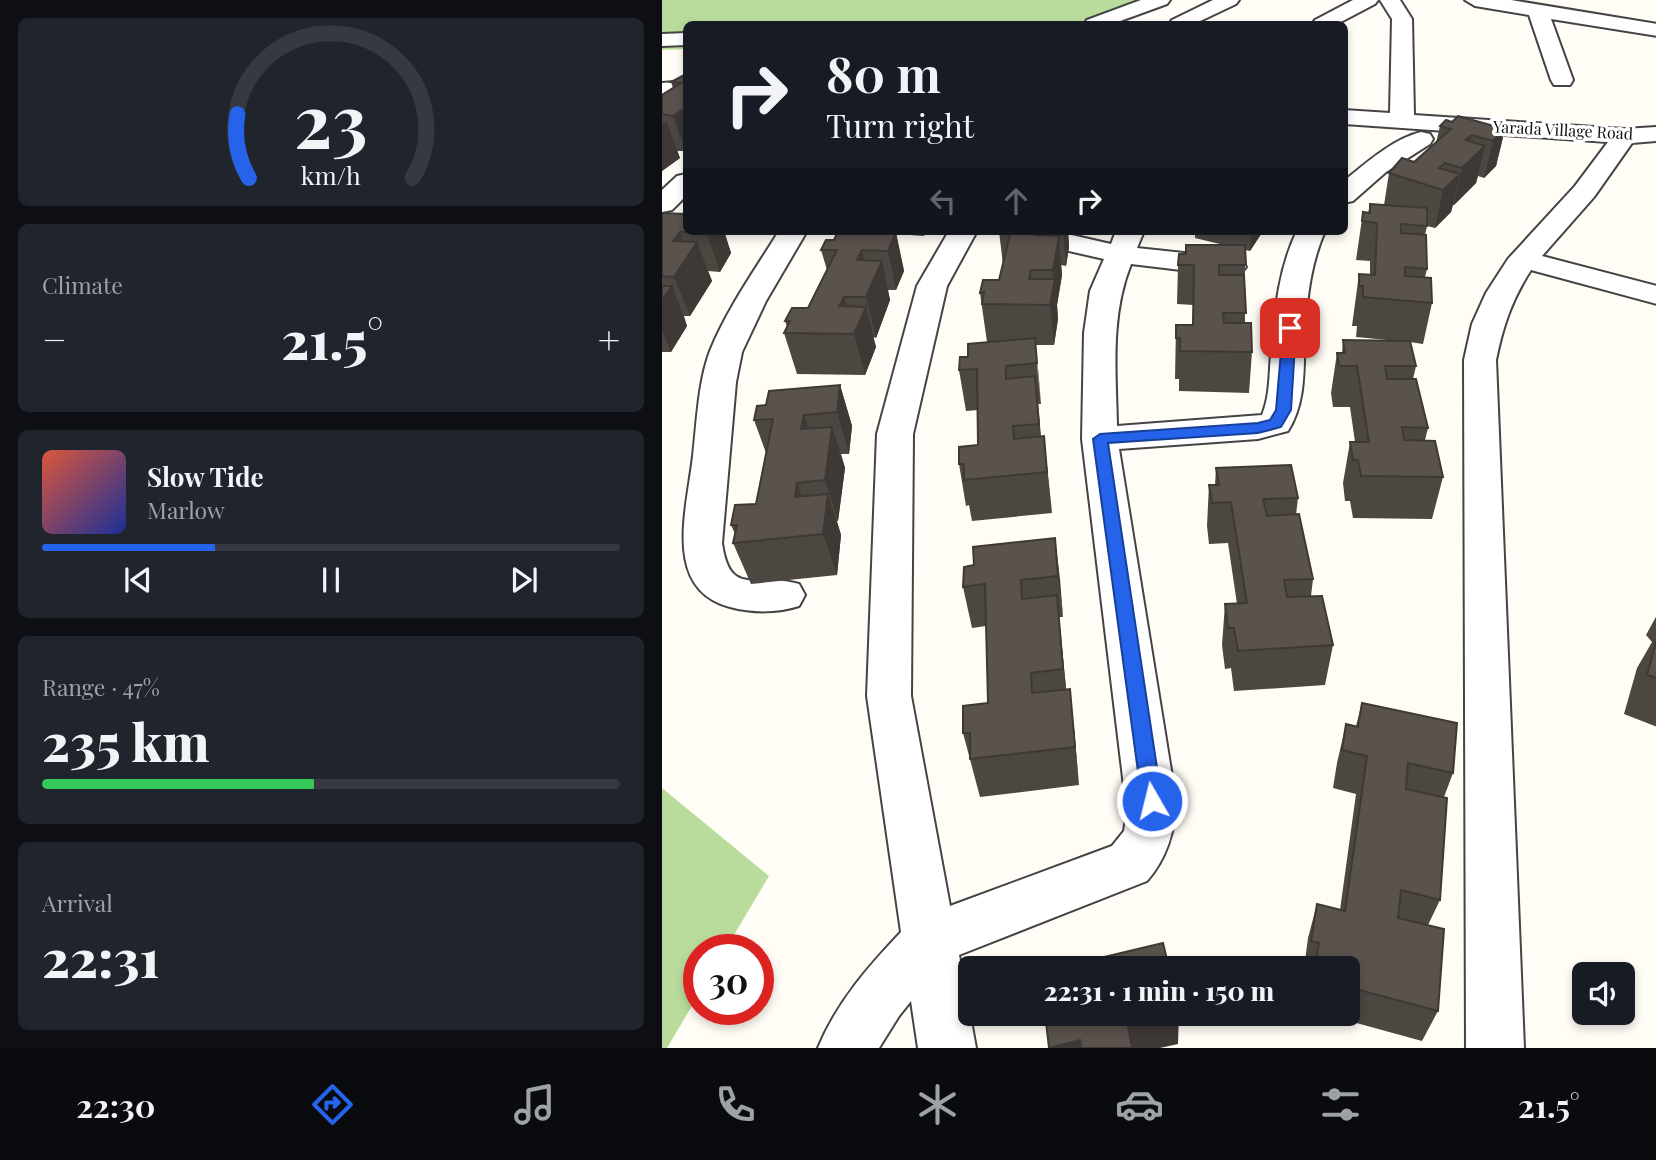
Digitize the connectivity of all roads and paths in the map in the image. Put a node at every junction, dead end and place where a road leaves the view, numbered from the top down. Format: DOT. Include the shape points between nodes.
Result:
graph roads {
  1 [pos="1160,0"];
  2 [pos="1229,0"];
  3 [pos="1368,0"];
  4 [pos="1390,0"];
  5 [pos="1475,0"];
  6 [pos="1646,9"];
  7 [pos="1538,11"];
  8 [pos="1102,21"];
  9 [pos="1185,21"];
  10 [pos="1328,21"];
  11 [pos="1657,29"];
  12 [pos="683,39"];
  13 [pos="662,40"];
  14 [pos="1562,80"];
  15 [pos="683,88"];
  16 [pos="662,90"];
  17 [pos="1348,117"];
  18 [pos="1402,120"];
  19 [pos="1640,135"];
  20 [pos="1421,139"];
  21 [pos="683,185"];
  22 [pos="1348,192"];
  23 [pos="662,204"];
  24 [pos="791,235"];
  25 [pos="962,235"];
  26 [pos="1056,235"];
  27 [pos="1310,235"];
  28 [pos="1124,242"];
  29 [pos="1522,259"];
  30 [pos="1240,268"];
  31 [pos="1657,295"];
  32 [pos="1100,439"];
  33 [pos="784,595"];
  34 [pos="930,940"];
  35 [pos="847,1048"];
  36 [pos="947,1048"];
  37 [pos="1496,1048"];
  1 -- 8 [label="street"];
  2 -- 9 [label="street"];
  3 -- 10 [label="street"];
  4 -- 18 [label="street" via="1402,19"];
  5 -- 7 [label="street"];
  6 -- 11 [label="street"];
  7 -- 11 [label="street"];
  7 -- 14 [label="street"];
  12 -- 13 [label="street"];
  15 -- 16 [label="street"];
  17 -- 18 [label="street, Yarada Village Road"];
  18 -- 19 [label="street, Yarada Village Road"];
  19 -- 29 [label="street" via="1609,161"];
  20 -- 22 [label="street"];
  21 -- 23 [label="street"];
  24 -- 33 [label="street" via="726,352 702,543 703,566 711,581 725,590"];
  25 -- 34 [label="street" via="932,286 895,435 889,696"];
  26 -- 28 [label="street"];
  27 -- 32 [label="street" via="1299,263 1284,410 1276,423"];
  28 -- 30 [label="street"];
  28 -- 32 [label="street" via="1105,291 1100,333"];
  29 -- 31 [label="street"];
  29 -- 37 [label="street" via="1496,299 1483,334 1480,360"];
  32 -- 34 [label="street" via="1152,801 1144,849 1129,864"];
  34 -- 35 [label="street" via="878,996"];
  34 -- 36 [label="street"];
}
